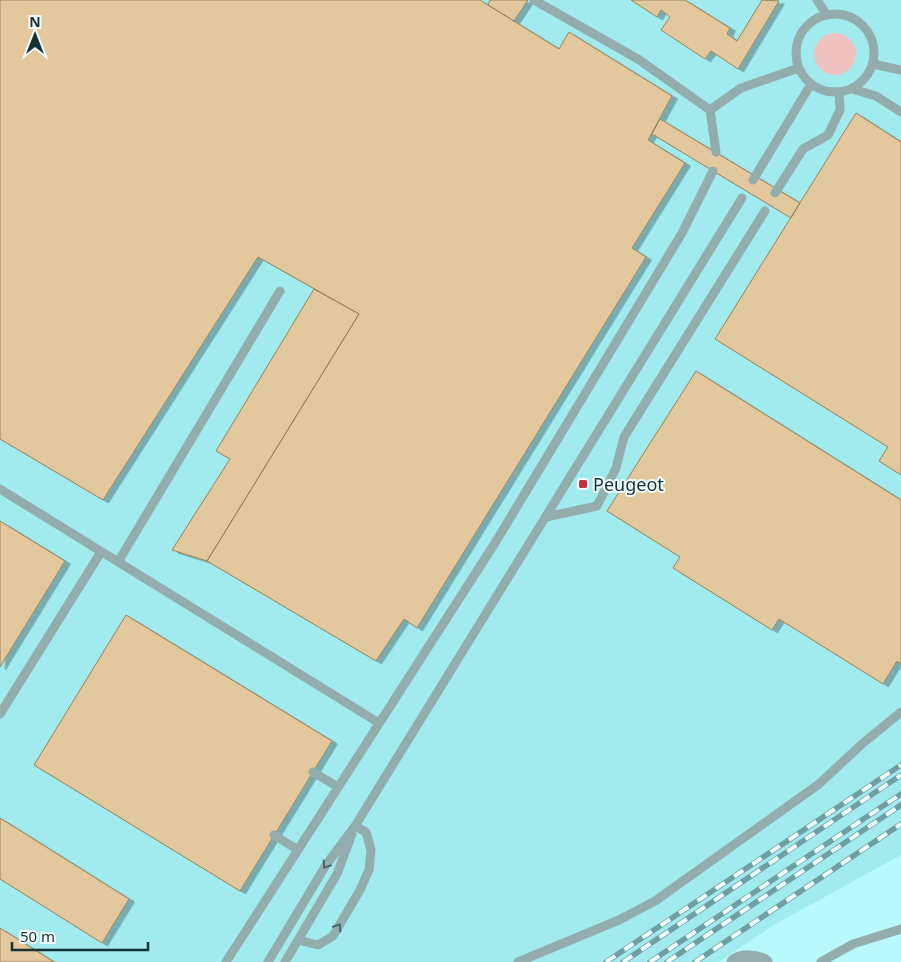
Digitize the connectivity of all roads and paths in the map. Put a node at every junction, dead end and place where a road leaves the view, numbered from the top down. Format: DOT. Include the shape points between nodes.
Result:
graph roads {
  1 [pos="816,0"];
  2 [pos="540,1"];
  3 [pos="827,15"];
  4 [pos="873,64"];
  5 [pos="799,68"];
  6 [pos="901,70"];
  7 [pos="811,84"];
  8 [pos="852,89"];
  9 [pos="839,92"];
  10 [pos="710,110"];
  11 [pos="901,112"];
  12 [pos="716,152"];
  13 [pos="713,171"];
  14 [pos="753,180"];
  15 [pos="775,193"];
  16 [pos="742,198"];
  17 [pos="765,211"];
  18 [pos="280,291"];
  19 [pos="0,490"];
  20 [pos="546,517"];
  21 [pos="101,552"];
  22 [pos="118,562"];
  23 [pos="901,712"];
  24 [pos="0,714"];
  25 [pos="379,723"];
  26 [pos="313,772"];
  27 [pos="338,788"];
  28 [pos="355,826"];
  29 [pos="274,835"];
  30 [pos="298,850"];
  31 [pos="901,929"];
  32 [pos="298,940"];
  33 [pos="226,962"];
  34 [pos="268,962"];
  35 [pos="284,962"];
  36 [pos="518,962"];
  37 [pos="734,962"];
  38 [pos="765,962"];
  39 [pos="821,962"];
  1 -- 3 [label="lane"];
  2 -- 10 [label="lane" via="638,59"];
  3 -- 4 [label="lane" via="849,17 866,29 873,46"];
  3 -- 5 [label="lane" via="807,26 801,35 797,52"];
  4 -- 6 [label="lane"];
  4 -- 8 [label="lane" via="868,74"];
  5 -- 7 [label="lane"];
  5 -- 10 [label="lane" via="741,88"];
  7 -- 9 [label="lane"];
  7 -- 14 [label="lane"];
  8 -- 9 [label="lane"];
  8 -- 11 [label="lane" via="876,96"];
  9 -- 15 [label="lane" via="840,110 828,135 803,149"];
  10 -- 12 [label="lane"];
  13 -- 25 [label="lane" via="682,233 500,535"];
  16 -- 20 [label="lane"];
  17 -- 20 [label="lane" via="624,437 616,468 598,506"];
  18 -- 22 [label="lane"];
  19 -- 21 [label="lane"];
  20 -- 28 [label="lane"];
  21 -- 22 [label="lane"];
  21 -- 24 [label="lane"];
  22 -- 25 [label="lane"];
  23 -- 36 [label="lane" via="819,784 655,901 620,920"];
  25 -- 27 [label="lane"];
  26 -- 27 [label="lane"];
  27 -- 30 [label="lane"];
  28 -- 32 [label="lane" via="337,874"];
  32 -- 28 [label="lane, one-way" via="318,945 333,936 360,890 369,870 371,850 366,832"];
  28 -- 34 [label="lane, one-way" via="326,865"];
  29 -- 30 [label="lane"];
  30 -- 33 [label="lane"];
  31 -- 39 [label="lane" via="853,944"];
  32 -- 35 [label="lane"];
  37 -- 38 [label="street" via="758,957"];
}
